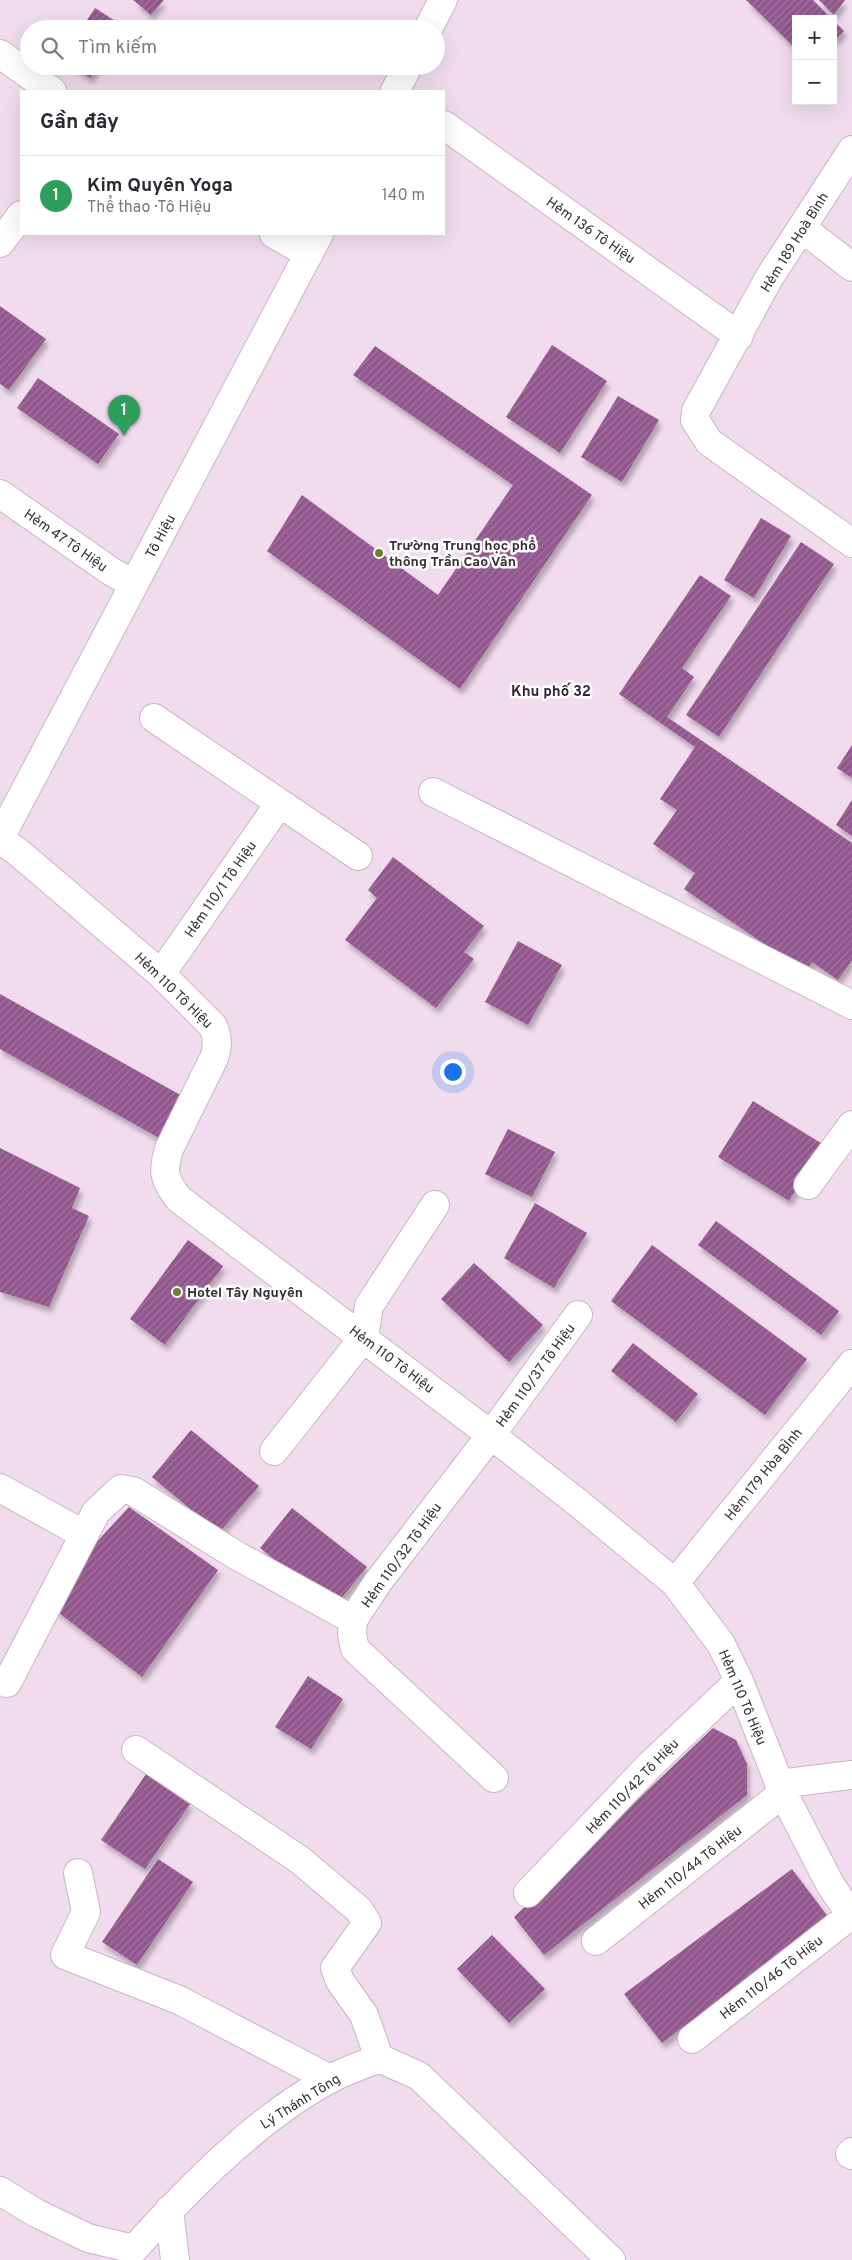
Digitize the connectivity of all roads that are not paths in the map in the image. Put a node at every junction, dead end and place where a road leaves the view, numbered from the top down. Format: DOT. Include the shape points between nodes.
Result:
graph roads {
  1 [pos="443,0"];
  2 [pos="433,20"];
  3 [pos="0,54"];
  4 [pos="20,68"];
  5 [pos="30,75"];
  6 [pos="403,75"];
  7 [pos="51,90"];
  8 [pos="396,90"];
  9 [pos="445,126"];
  10 [pos="852,150"];
  11 [pos="20,216"];
  12 [pos="802,228"];
  13 [pos="278,235"];
  14 [pos="0,243"];
  15 [pos="314,244"];
  16 [pos="852,267"];
  17 [pos="739,336"];
  18 [pos="0,494"];
  19 [pos="852,543"];
  20 [pos="134,584"];
  21 [pos="154,718"];
  22 [pos="433,792"];
  23 [pos="279,804"];
  24 [pos="0,838"];
  25 [pos="358,856"];
  26 [pos="161,974"];
  27 [pos="852,1005"];
  28 [pos="852,1125"];
  29 [pos="808,1185"];
  30 [pos="434,1205"];
  31 [pos="578,1316"];
  32 [pos="364,1337"];
  33 [pos="852,1364"];
  34 [pos="491,1435"];
  35 [pos="274,1451"];
  36 [pos="0,1488"];
  37 [pos="83,1534"];
  38 [pos="675,1583"];
  39 [pos="353,1620"];
  40 [pos="739,1681"];
  41 [pos="7,1683"];
  42 [pos="136,1750"];
  43 [pos="852,1775"];
  44 [pos="494,1778"];
  45 [pos="781,1789"];
  46 [pos="78,1873"];
  47 [pos="528,1893"];
  48 [pos="851,1916"];
  49 [pos="596,1941"];
  50 [pos="692,2039"];
  51 [pos="379,2058"];
  52 [pos="330,2079"];
  53 [pos="0,2191"];
  54 [pos="169,2210"];
  55 [pos="130,2255"];
  56 [pos="175,2260"];
  57 [pos="611,2260"];
  1 -- 2 [label="street"];
  3 -- 4 [label="street"];
  5 -- 7 [label="street"];
  6 -- 8 [label="street"];
  9 -- 17 [label="street, Hẻm 136 Tô Hiệu"];
  10 -- 12 [label="street, Hẻm 189 Hoà Bình"];
  11 -- 14 [label="street"];
  12 -- 16 [label="street"];
  12 -- 17 [label="street, Hẻm 189 Hoà Bình"];
  13 -- 15 [label="street"];
  15 -- 20 [label="street, Tô Hiệu"];
  17 -- 19 [label="street, Hẻm 189 Hoà Bình" via="696,411 699,429 709,442"];
  18 -- 20 [label="street, Hẻm 47 Tô Hiệu"];
  20 -- 24 [label="street, Tô Hiệu"];
  21 -- 23 [label="street"];
  22 -- 27 [label="street"];
  23 -- 25 [label="street"];
  23 -- 26 [label="street, Hẻm 110/1 Tô Hiệu"];
  24 -- 26 [label="street, Hẻm 110 Tô Hiệu"];
  26 -- 32 [label="street, Hẻm 110 Tô Hiệu" via="205,1017 218,1036 214,1058 164,1163 164,1175 169,1186 178,1199"];
  28 -- 29 [label="street"];
  30 -- 32 [label="street" via="369,1306"];
  31 -- 34 [label="street, Hẻm 110/37 Tô Hiệu"];
  32 -- 34 [label="street, Hẻm 110 Tô Hiệu"];
  32 -- 35 [label="street"];
  33 -- 38 [label="street, Hẻm 179 Hòa BÌnh"];
  34 -- 38 [label="street, Hẻm 110 Tô Hiệu"];
  34 -- 39 [label="street, Hẻm 110/32 Tô Hiệu" via="378,1582"];
  36 -- 37 [label="street"];
  37 -- 39 [label="street" via="96,1512 121,1489 133,1491 234,1554"];
  37 -- 41 [label="street"];
  38 -- 40 [label="street, Hẻm 110 Tô Hiệu" via="721,1644"];
  39 -- 44 [label="street, Hẻm 110/32 Tô Hiệu" via="355,1649"];
  40 -- 45 [label="street, Hẻm 110 Tô Hiệu"];
  40 -- 47 [label="street, Hẻm 110/42 Tô Hiệu" via="649,1766"];
  42 -- 51 [label="street" via="300,1860 359,1910 367,1923 336,1968 340,1981 364,2015"];
  43 -- 45 [label="street"];
  45 -- 48 [label="street, Hẻm 110 Tô Hiệu" via="830,1884"];
  45 -- 49 [label="street, Hẻm 110/44 Tô Hiệu"];
  46 -- 52 [label="street" via="86,1912 65,1955 179,2000"];
  48 -- 50 [label="street, Hẻm 110/46 Tô Hiệu"];
  51 -- 52 [label="street, Lý Thánh Tông"];
  51 -- 57 [label="street" via="419,2076"];
  52 -- 54 [label="street, Lý Thánh Tông" via="262,2124"];
  53 -- 55 [label="street, Lý Thánh Tông" via="36,2213"];
  54 -- 55 [label="street, Lý Thánh Tông"];
  54 -- 56 [label="street"];
}
